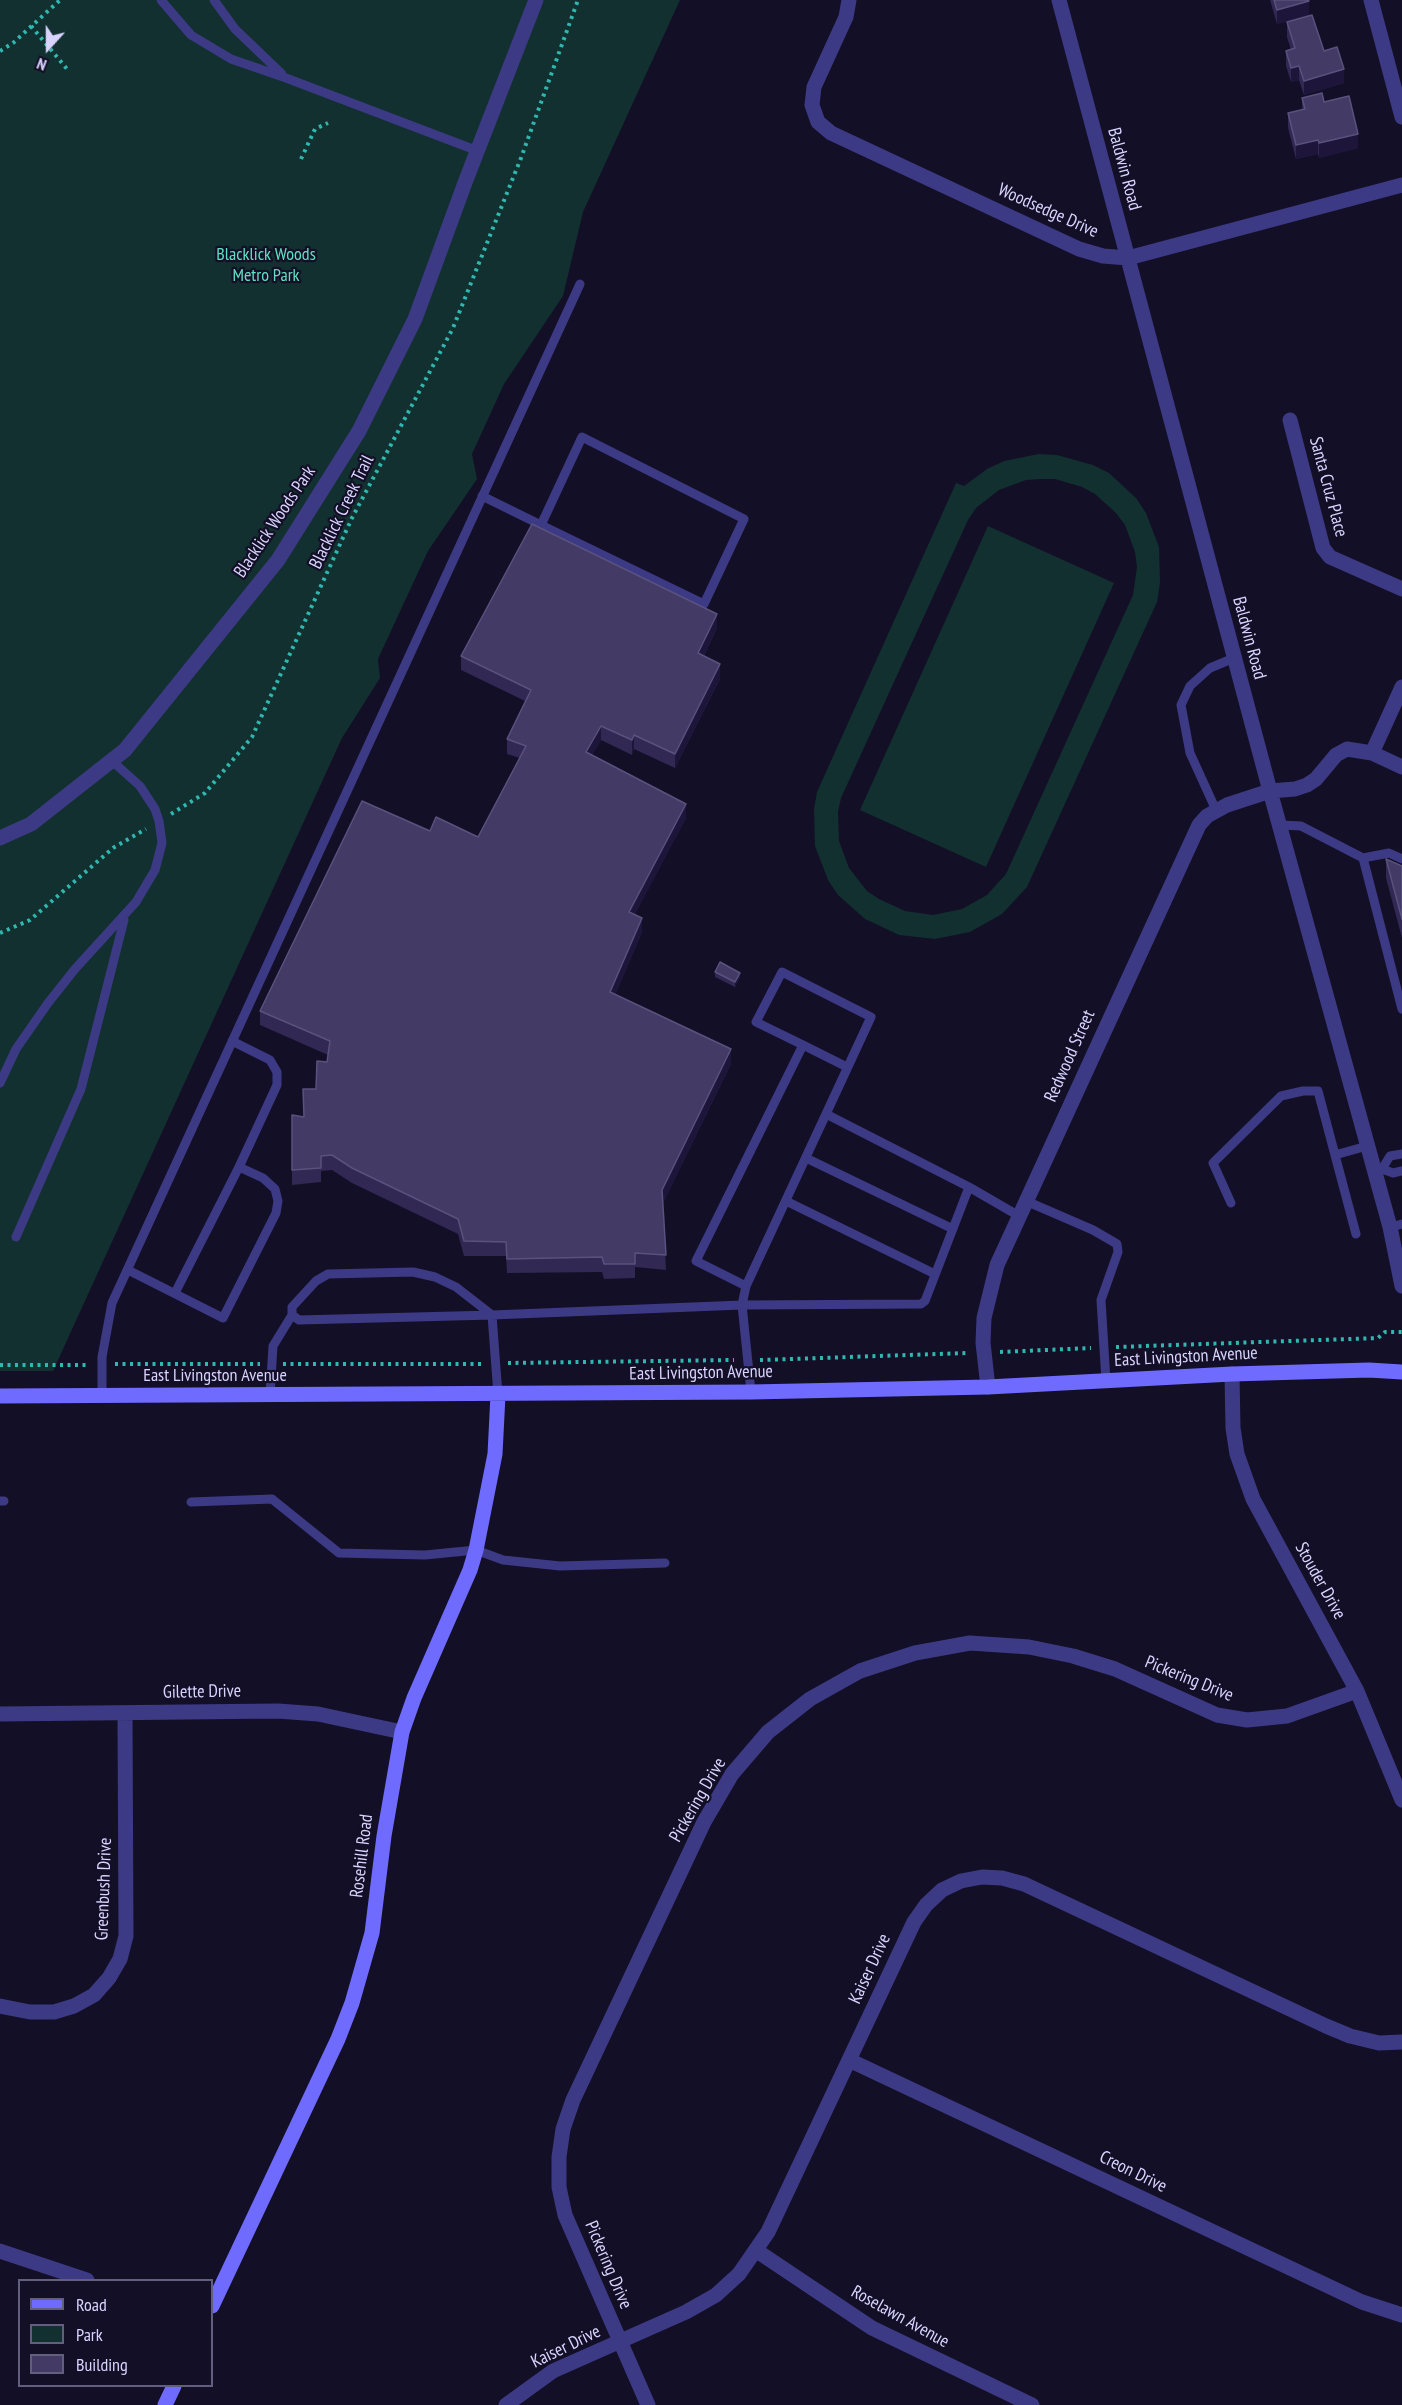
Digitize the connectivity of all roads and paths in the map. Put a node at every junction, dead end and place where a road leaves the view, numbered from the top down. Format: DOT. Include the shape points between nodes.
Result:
graph roads {
  1 [pos="60,0"];
  2 [pos="161,0"];
  3 [pos="214,0"];
  4 [pos="536,0"];
  5 [pos="578,0"];
  6 [pos="849,0"];
  7 [pos="1059,0"];
  8 [pos="1371,0"];
  9 [pos="31,26"];
  10 [pos="0,51"];
  11 [pos="67,69"];
  12 [pos="286,78"];
  13 [pos="1402,117"];
  14 [pos="328,123"];
  15 [pos="478,151"];
  16 [pos="301,159"];
  17 [pos="1402,185"];
  18 [pos="1128,258"];
  19 [pos="580,284"];
  20 [pos="1290,420"];
  21 [pos="482,496"];
  22 [pos="541,525"];
  23 [pos="1402,589"];
  24 [pos="1234,658"];
  25 [pos="1402,687"];
  26 [pos="1372,753"];
  27 [pos="112,761"];
  28 [pos="1402,767"];
  29 [pos="1270,791"];
  30 [pos="1216,810"];
  31 [pos="159,821"];
  32 [pos="1280,825"];
  33 [pos="0,838"];
  34 [pos="1363,858"];
  35 [pos="1402,859"];
  36 [pos="126,915"];
  37 [pos="0,933"];
  38 [pos="1402,1009"];
  39 [pos="232,1041"];
  40 [pos="803,1045"];
  41 [pos="847,1067"];
  42 [pos="0,1083"];
  43 [pos="826,1114"];
  44 [pos="1367,1146"];
  45 [pos="1402,1154"];
  46 [pos="1335,1155"];
  47 [pos="806,1158"];
  48 [pos="239,1167"];
  49 [pos="1378,1169"];
  50 [pos="1402,1171"];
  51 [pos="969,1187"];
  52 [pos="786,1201"];
  53 [pos="1026,1201"];
  54 [pos="1231,1203"];
  55 [pos="1019,1216"];
  56 [pos="1396,1225"];
  57 [pos="953,1229"];
  58 [pos="1356,1234"];
  59 [pos="16,1237"];
  60 [pos="128,1270"];
  61 [pos="935,1274"];
  62 [pos="746,1286"];
  63 [pos="1402,1286"];
  64 [pos="175,1293"];
  65 [pos="742,1305"];
  66 [pos="292,1315"];
  67 [pos="492,1315"];
  68 [pos="102,1364"];
  69 [pos="0,1365"];
  70 [pos="1402,1372"];
  71 [pos="1232,1374"];
  72 [pos="1106,1381"];
  73 [pos="988,1387"];
  74 [pos="751,1392"];
  75 [pos="270,1395"];
  76 [pos="498,1395"];
  77 [pos="0,1396"];
  78 [pos="102,1396"];
  79 [pos="191,1502"];
  80 [pos="476,1550"];
  81 [pos="665,1563"];
  82 [pos="1357,1691"];
  83 [pos="125,1713"];
  84 [pos="0,1714"];
  85 [pos="402,1732"];
  86 [pos="1402,1800"];
  87 [pos="0,2006"];
  88 [pos="1402,2043"];
  89 [pos="849,2060"];
  90 [pos="0,2251"];
  91 [pos="757,2251"];
  92 [pos="84,2279"];
  93 [pos="213,2304"];
  94 [pos="1402,2315"];
  95 [pos="620,2343"];
  96 [pos="173,2387"];
  97 [pos="165,2405"];
  98 [pos="506,2405"];
  99 [pos="648,2405"];
  100 [pos="1032,2405"];
  1 -- 9 [label="path"];
  2 -- 12 [label="lane" via="191,35 231,59"];
  3 -- 12 [label="lane" via="235,29"];
  4 -- 15 [label="street, Blacklick Woods Park"];
  5 -- 31 [label="path, Blacklick Creek Trail" via="521,158 453,328 352,518 252,737 205,793"];
  6 -- 18 [label="street, Woodsedge Drive" via="846,16 814,87 812,105 818,122 831,133 1079,249"];
  7 -- 18 [label="street, Baldwin Road"];
  8 -- 13 [label="street"];
  9 -- 10 [label="path"];
  9 -- 11 [label="path"];
  12 -- 15 [label="lane"];
  14 -- 16 [label="path" via="315,129"];
  15 -- 27 [label="street, Blacklick Woods Park" via="416,319 359,431 278,560 125,750"];
  17 -- 18 [label="street, Woodsedge Drive"];
  18 -- 24 [label="street, Baldwin Road"];
  19 -- 21 [label="lane"];
  20 -- 23 [label="street, Santa Cruz Place" via="1323,548 1330,557"];
  21 -- 22 [label="lane"];
  21 -- 39 [label="lane"];
  22 -- 22 [label="lane" via="704,604 744,519 582,437"];
  24 -- 29 [label="street, Baldwin Road"];
  24 -- 30 [label="lane" via="1210,668 1190,686 1181,705 1190,753"];
  25 -- 26 [label="street"];
  26 -- 28 [label="street"];
  26 -- 29 [label="street, Redwood Street" via="1347,749 1306,785"];
  27 -- 31 [label="lane" via="140,786"];
  27 -- 33 [label="street, Blacklick Woods Park" via="31,824"];
  29 -- 30 [label="street, Redwood Street"];
  29 -- 32 [label="street, Baldwin Road"];
  30 -- 53 [label="street, Redwood Street" via="1193,835"];
  31 -- 36 [label="lane" via="162,843 155,870"];
  31 -- 37 [label="path, Blacklick Creek Trail" via="114,848 30,920"];
  32 -- 34 [label="lane" via="1302,826"];
  32 -- 44 [label="street, Baldwin Road"];
  34 -- 35 [label="lane" via="1389,853"];
  34 -- 38 [label="lane"];
  36 -- 42 [label="lane" via="48,1003 16,1049"];
  36 -- 59 [label="lane" via="81,1089"];
  39 -- 48 [label="lane" via="270,1060 278,1072 277,1085"];
  39 -- 60 [label="lane"];
  40 -- 41 [label="lane"];
  40 -- 41 [label="lane" via="756,1022 782,972 871,1017"];
  40 -- 62 [label="lane" via="696,1261"];
  41 -- 43 [label="lane"];
  43 -- 47 [label="lane"];
  43 -- 51 [label="lane"];
  44 -- 46 [label="lane"];
  44 -- 49 [label="street, Baldwin Road"];
  45 -- 49 [label="lane" via="1390,1156"];
  46 -- 54 [label="lane" via="1318,1091 1281,1096 1213,1162"];
  46 -- 58 [label="lane"];
  47 -- 52 [label="lane"];
  47 -- 57 [label="lane"];
  48 -- 64 [label="lane"];
  48 -- 64 [label="lane" via="263,1178 275,1189 276,1214 223,1318"];
  49 -- 50 [label="lane"];
  49 -- 56 [label="street, Baldwin Road"];
  51 -- 55 [label="lane"];
  51 -- 57 [label="lane"];
  52 -- 61 [label="lane"];
  52 -- 62 [label="lane"];
  53 -- 55 [label="street, Redwood Street"];
  53 -- 72 [label="lane" via="1117,1244 1118,1252 1101,1300"];
  55 -- 73 [label="street, Redwood Street" via="997,1264 984,1318"];
  56 -- 63 [label="street, Baldwin Road"];
  57 -- 61 [label="lane"];
  60 -- 64 [label="lane"];
  60 -- 68 [label="lane" via="112,1303"];
  61 -- 65 [label="lane" via="925,1301 917,1305"];
  62 -- 65 [label="lane"];
  65 -- 67 [label="lane"];
  65 -- 74 [label="lane"];
  66 -- 67 [label="lane" via="298,1320"];
  66 -- 67 [label="lane" via="292,1307 301,1295 328,1274 413,1272 435,1276 456,1287"];
  66 -- 75 [label="lane" via="273,1346"];
  67 -- 76 [label="lane"];
  68 -- 69 [label="path"];
  68 -- 78 [label="lane"];
  70 -- 71 [label="main road, East Livingston Avenue"];
  71 -- 72 [label="main road, East Livingston Avenue"];
  71 -- 82 [label="street, Stouder Drive" via="1233,1428 1252,1498"];
  72 -- 73 [label="main road, East Livingston Avenue"];
  73 -- 74 [label="main road, East Livingston Avenue"];
  74 -- 76 [label="main road, East Livingston Avenue"];
  75 -- 76 [label="main road, East Livingston Avenue"];
  75 -- 78 [label="main road, East Livingston Avenue"];
  76 -- 80 [label="main road, Rosehill Road" via="495,1454"];
  77 -- 78 [label="main road, East Livingston Avenue"];
  79 -- 80 [label="lane" via="272,1499 339,1553 425,1555"];
  80 -- 81 [label="lane" via="503,1560 560,1566"];
  80 -- 85 [label="main road, Rosehill Road"];
  82 -- 86 [label="street, Stouder Drive"];
  82 -- 95 [label="street, Pickering Drive" via="1287,1716 1247,1720 1217,1714 1115,1669 1074,1656 1029,1647 970,1643 915,1653 860,1671 810,1699 768,1732 732,1774 704,1822 573,2100 563,2129 559,2187 565,2216"];
  83 -- 84 [label="street, Gilette Drive"];
  83 -- 85 [label="street, Gilette Drive" via="278,1711 318,1714"];
  83 -- 87 [label="street, Greenbush Drive" via="126,1936 120,1959 94,1995 74,2006 54,2012"];
  85 -- 93 [label="main road, Rosehill Road" via="372,1933 352,2003"];
  88 -- 89 [label="street, Kaiser Drive" via="1379,2043 1350,2036 1024,1884 982,1876 942,1890 926,1905 914,1922"];
  89 -- 91 [label="street, Kaiser Drive"];
  89 -- 94 [label="street, Creon Drive" via="1362,2302"];
  90 -- 92 [label="street"];
  91 -- 95 [label="street, Kaiser Drive" via="716,2295"];
  91 -- 100 [label="street, Roselawn Avenue" via="872,2328"];
  95 -- 98 [label="street, Kaiser Drive" via="553,2371"];
  95 -- 99 [label="street, Pickering Drive"];
  96 -- 97 [label="main road"];
}
